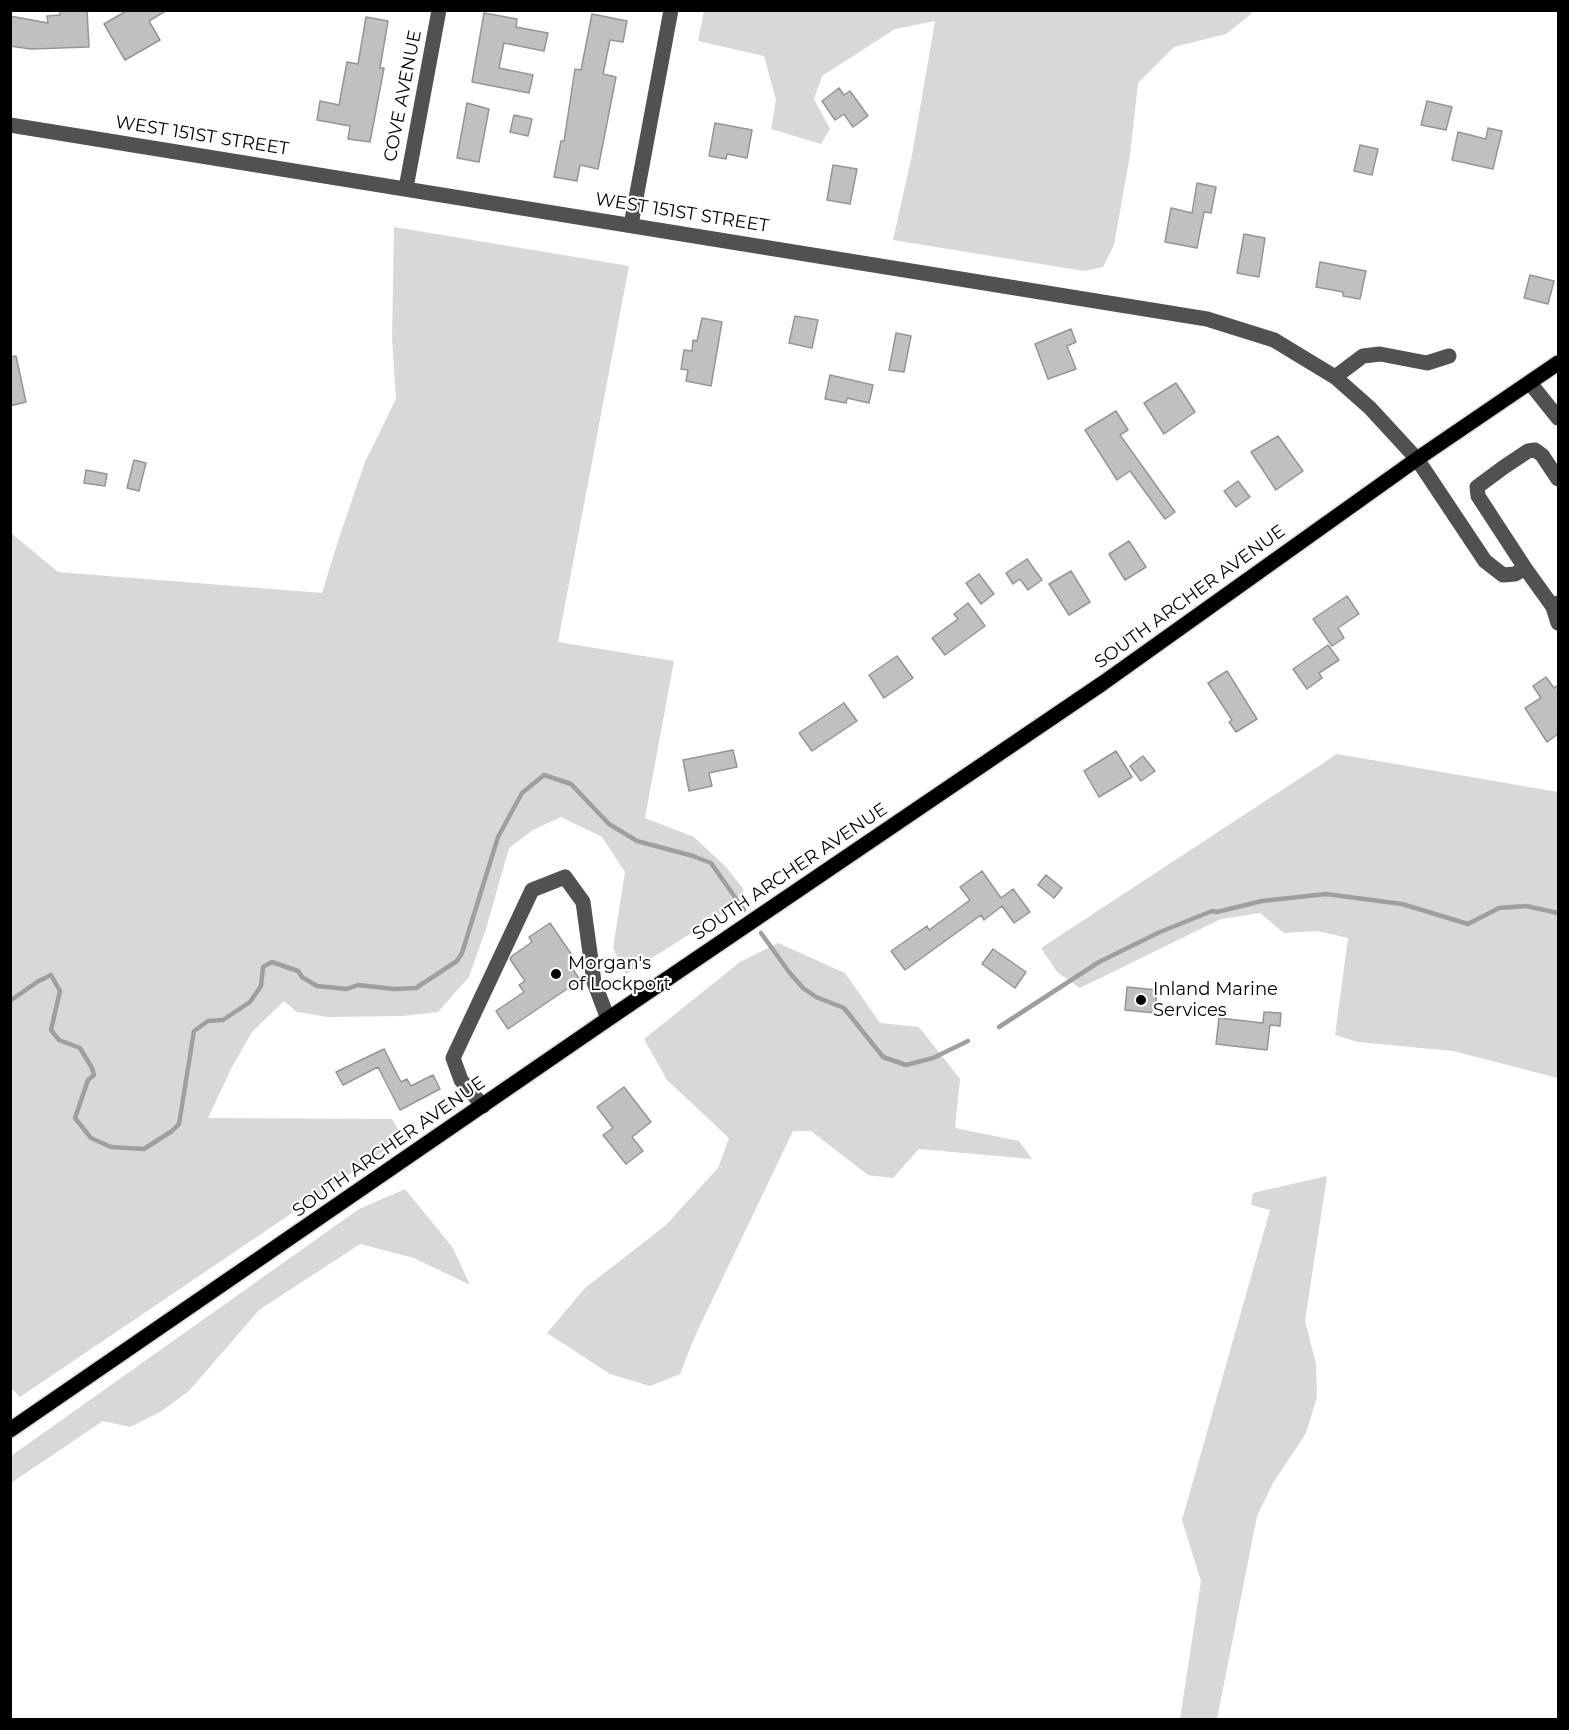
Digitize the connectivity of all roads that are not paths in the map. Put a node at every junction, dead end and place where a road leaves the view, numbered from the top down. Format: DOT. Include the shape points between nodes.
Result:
graph roads {
  1 [pos="440,10"];
  2 [pos="671,10"];
  3 [pos="10,125"];
  4 [pos="406,188"];
  5 [pos="631,225"];
  6 [pos="1449,356"];
  7 [pos="1558,363"];
  8 [pos="1335,377"];
  9 [pos="1530,383"];
  10 [pos="1558,418"];
  11 [pos="1418,459"];
  12 [pos="1558,479"];
  13 [pos="1525,568"];
  14 [pos="1556,605"];
  15 [pos="1558,623"];
  16 [pos="608,1019"];
  17 [pos="483,1106"];
  18 [pos="10,1430"];
  1 -- 4 [label="street, COVE AVENUE"];
  2 -- 5 [label="street"];
  3 -- 4 [label="street, WEST 151ST STREET"];
  4 -- 5 [label="street, WEST 151ST STREET"];
  5 -- 8 [label="street, WEST 151ST STREET" via="1207,318 1274,340"];
  6 -- 8 [label="street" via="1427,363 1380,354 1363,356"];
  7 -- 9 [label="main road, SOUTH ARCHER AVENUE"];
  8 -- 11 [label="street, WEST 151ST STREET"];
  9 -- 10 [label="street"];
  9 -- 11 [label="main road, SOUTH ARCHER AVENUE"];
  11 -- 13 [label="street, WEST 151ST STREET" via="1485,561 1503,575"];
  11 -- 16 [label="main road, SOUTH ARCHER AVENUE" via="1103,683"];
  12 -- 13 [label="street" via="1535,450 1477,487 1478,496"];
  13 -- 14 [label="street"];
  14 -- 15 [label="street"];
  16 -- 17 [label="main road, SOUTH ARCHER AVENUE"];
  16 -- 17 [label="street" via="594,982 584,902 565,877 532,890 453,1058 461,1080"];
  17 -- 18 [label="main road, SOUTH ARCHER AVENUE"];
}
